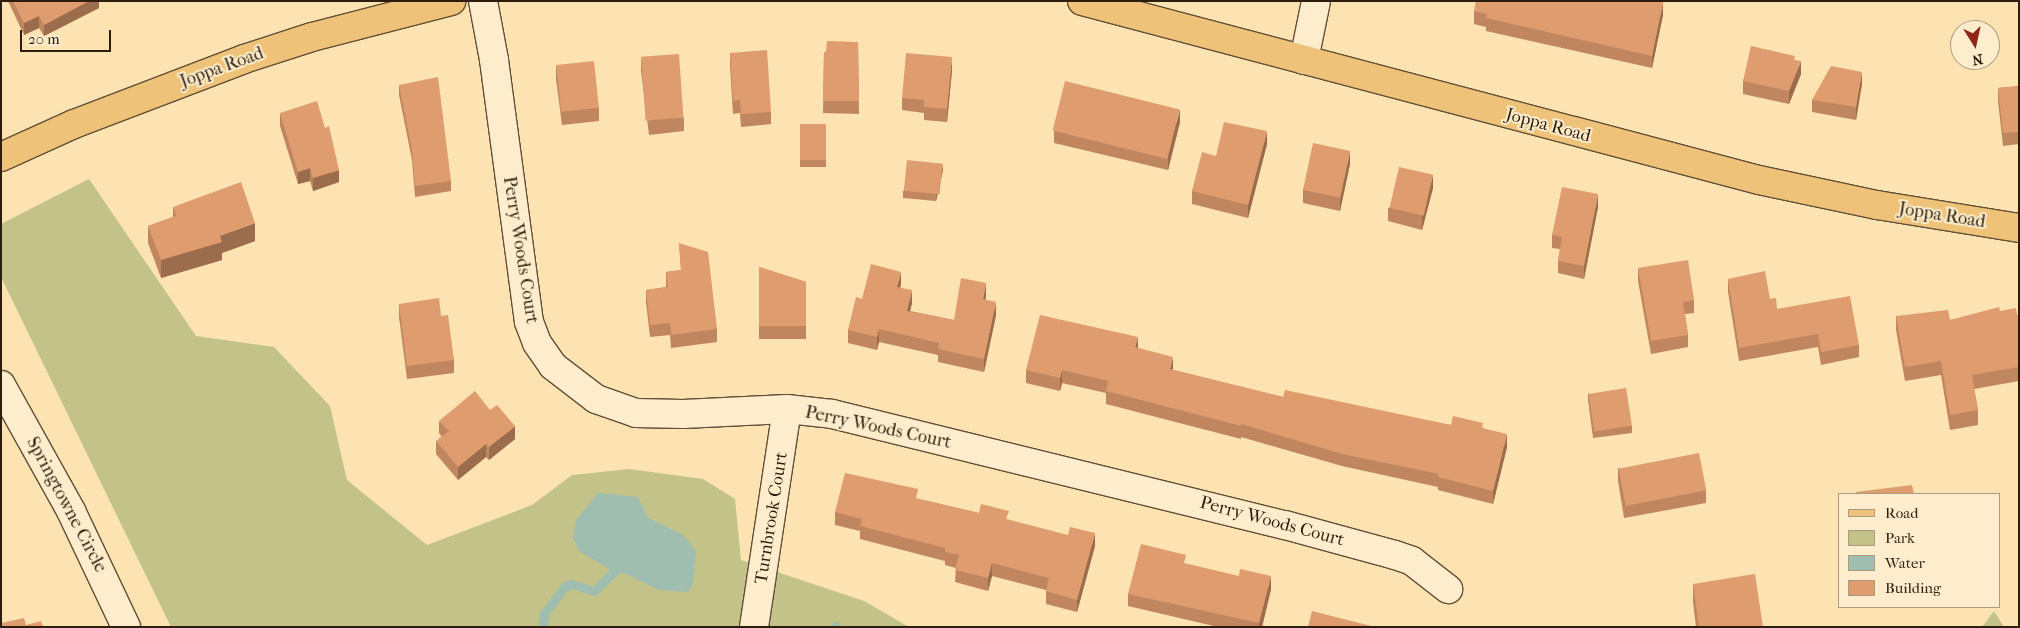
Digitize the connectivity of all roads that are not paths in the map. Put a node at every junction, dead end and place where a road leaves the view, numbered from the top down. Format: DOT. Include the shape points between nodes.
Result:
graph roads {
  1 [pos="451,1"];
  2 [pos="483,1"];
  3 [pos="1082,1"];
  4 [pos="1316,1"];
  5 [pos="1304,60"];
  6 [pos="1,157"];
  7 [pos="2019,228"];
  8 [pos="1,385"];
  9 [pos="787,409"];
  10 [pos="1448,589"];
  11 [pos="126,627"];
  12 [pos="754,627"];
  1 -- 6 [label="main road, Joppa Road" via="330,32 244,59 74,124"];
  2 -- 9 [label="street, Perry Woods Court" via="494,60 523,297 537,343 553,366 596,399 636,413"];
  3 -- 5 [label="main road, Joppa Road"];
  4 -- 5 [label="street"];
  5 -- 7 [label="main road, Joppa Road" via="1759,180 1877,205"];
  8 -- 11 [label="street, Springtowne Circle" via="71,511"];
  9 -- 10 [label="street, Perry Woods Court" via="868,423 1285,525 1412,561"];
  9 -- 12 [label="street, Turnbrook Court"];
}
